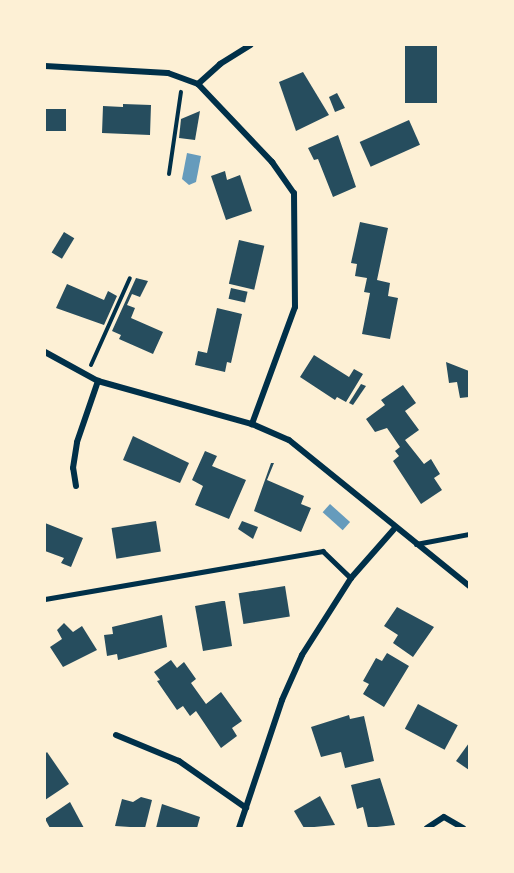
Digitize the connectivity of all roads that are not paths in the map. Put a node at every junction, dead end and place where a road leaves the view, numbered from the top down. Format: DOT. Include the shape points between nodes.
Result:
graph roads {
  1 [pos="250,45"];
  2 [pos="45,66"];
  3 [pos="198,84"];
  4 [pos="45,352"];
  5 [pos="98,381"];
  6 [pos="252,424"];
  7 [pos="76,486"];
  8 [pos="394,529"];
  9 [pos="469,534"];
  10 [pos="414,545"];
  11 [pos="351,578"];
  12 [pos="469,586"];
  13 [pos="45,599"];
  14 [pos="116,735"];
  15 [pos="246,808"];
  16 [pos="239,828"];
  17 [pos="427,828"];
  18 [pos="463,828"];
  1 -- 3 [label="street"];
  2 -- 3 [label="street" via="183,76"];
  3 -- 6 [label="street" via="272,162 294,193 295,307"];
  4 -- 5 [label="street"];
  5 -- 6 [label="street"];
  5 -- 7 [label="street" via="77,442 73,468"];
  6 -- 8 [label="street" via="289,440"];
  8 -- 10 [label="street"];
  8 -- 11 [label="street"];
  9 -- 10 [label="lane"];
  10 -- 12 [label="street"];
  11 -- 13 [label="lane" via="323,551"];
  11 -- 15 [label="street" via="302,655 282,700"];
  14 -- 15 [label="street" via="179,760"];
  15 -- 16 [label="street"];
  17 -- 18 [label="street" via="444,818"];
}
